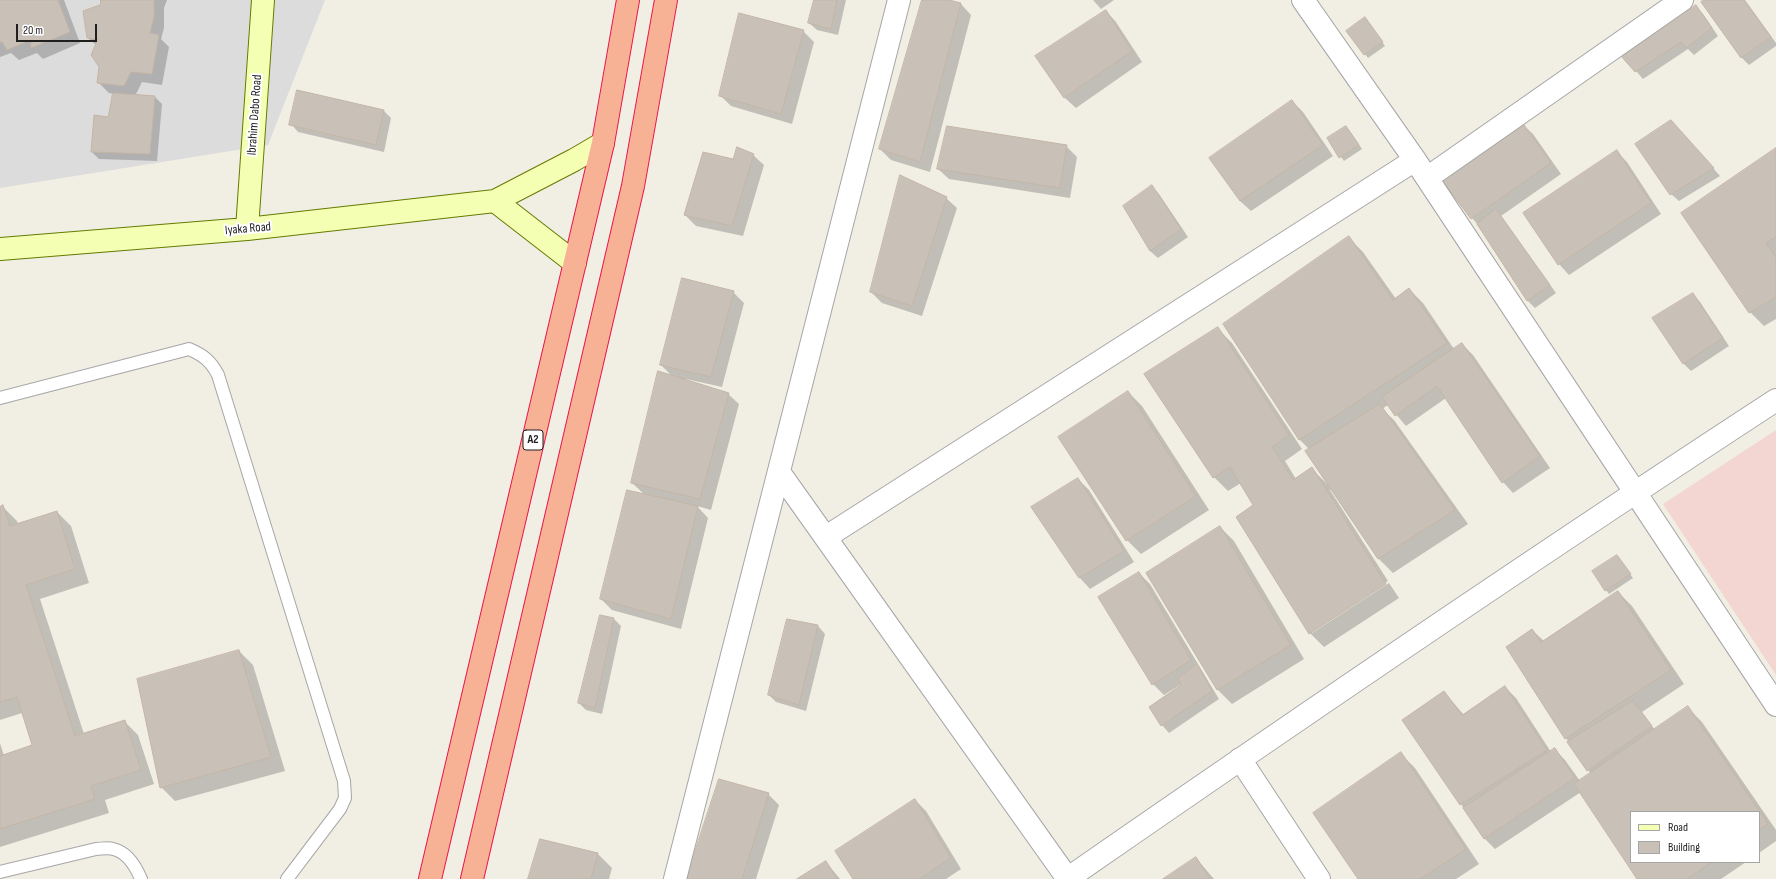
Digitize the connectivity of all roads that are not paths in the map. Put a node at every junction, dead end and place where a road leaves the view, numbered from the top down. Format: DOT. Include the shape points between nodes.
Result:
graph roads {
  1 [pos="263,0"];
  2 [pos="628,0"];
  3 [pos="666,0"];
  4 [pos="899,0"];
  5 [pos="1304,0"];
  6 [pos="1682,0"];
  7 [pos="603,143"];
  8 [pos="1415,160"];
  9 [pos="1427,178"];
  10 [pos="495,201"];
  11 [pos="247,230"];
  12 [pos="0,249"];
  13 [pos="575,263"];
  14 [pos="0,398"];
  15 [pos="1776,400"];
  16 [pos="780,472"];
  17 [pos="1634,492"];
  18 [pos="826,538"];
  19 [pos="1776,705"];
  20 [pos="1240,759"];
  21 [pos="0,872"];
  22 [pos="141,879"];
  23 [pos="287,879"];
  24 [pos="430,879"];
  25 [pos="472,879"];
  26 [pos="675,879"];
  27 [pos="1068,879"];
  28 [pos="1320,879"];
  1 -- 11 [label="main road, Ibrahim Dabo Road"];
  2 -- 7 [label="highway, A2"];
  3 -- 25 [label="highway" via="633,186"];
  4 -- 16 [label="street"];
  5 -- 8 [label="street"];
  6 -- 9 [label="street"];
  7 -- 10 [label="main road, Iyaka Road"];
  7 -- 13 [label="highway, A2"];
  8 -- 9 [label="street"];
  8 -- 18 [label="street"];
  9 -- 17 [label="street"];
  10 -- 11 [label="main road, Iyaka Road"];
  10 -- 13 [label="main road"];
  11 -- 12 [label="main road, Iyaka Road"];
  13 -- 24 [label="highway, A2"];
  14 -- 23 [label="lane" via="189,349 202,354 214,366 344,780 345,798 340,810"];
  15 -- 17 [label="street"];
  16 -- 18 [label="street"];
  16 -- 26 [label="street"];
  17 -- 19 [label="street"];
  17 -- 20 [label="street"];
  18 -- 27 [label="street"];
  20 -- 27 [label="street"];
  20 -- 28 [label="street"];
  21 -- 22 [label="lane" via="96,849 112,848 136,867"];
}
